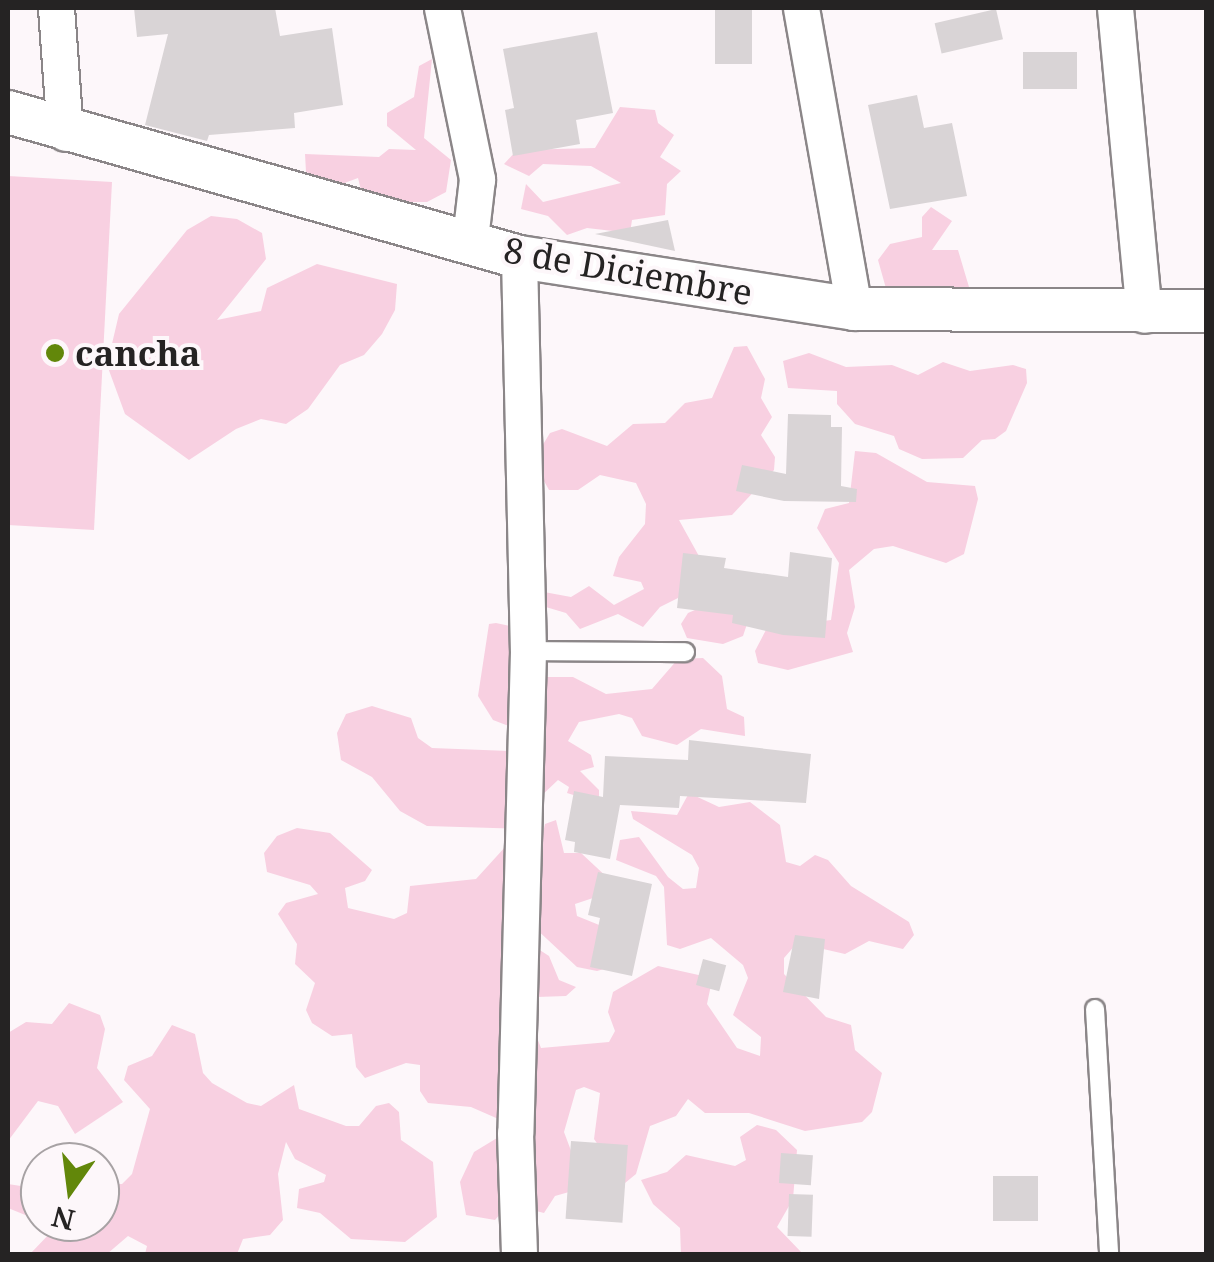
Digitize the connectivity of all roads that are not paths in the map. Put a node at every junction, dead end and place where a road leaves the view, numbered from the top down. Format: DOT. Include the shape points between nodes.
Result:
graph roads {
  1 [pos="56,8"];
  2 [pos="442,8"];
  3 [pos="802,8"];
  4 [pos="1115,8"];
  5 [pos="8,112"];
  6 [pos="64,133"];
  7 [pos="470,239"];
  8 [pos="520,257"];
  9 [pos="854,309"];
  10 [pos="1206,312"];
  11 [pos="1144,315"];
  12 [pos="528,651"];
  13 [pos="685,652"];
  14 [pos="1095,1010"];
  15 [pos="520,1254"];
  16 [pos="1109,1254"];
  1 -- 6 [label="street"];
  2 -- 7 [label="street" via="477,179"];
  3 -- 9 [label="street"];
  4 -- 11 [label="street"];
  5 -- 6 [label="street, 8 de Diciembre"];
  6 -- 7 [label="street, 8 de Diciembre"];
  7 -- 8 [label="street, 8 de Diciembre"];
  8 -- 9 [label="street, 8 de Diciembre"];
  8 -- 12 [label="street"];
  9 -- 11 [label="street, 8 de Diciembre"];
  10 -- 11 [label="street, 8 de Diciembre"];
  12 -- 13 [label="lane"];
  12 -- 15 [label="street" via="516,1133"];
  14 -- 16 [label="lane"];
}
